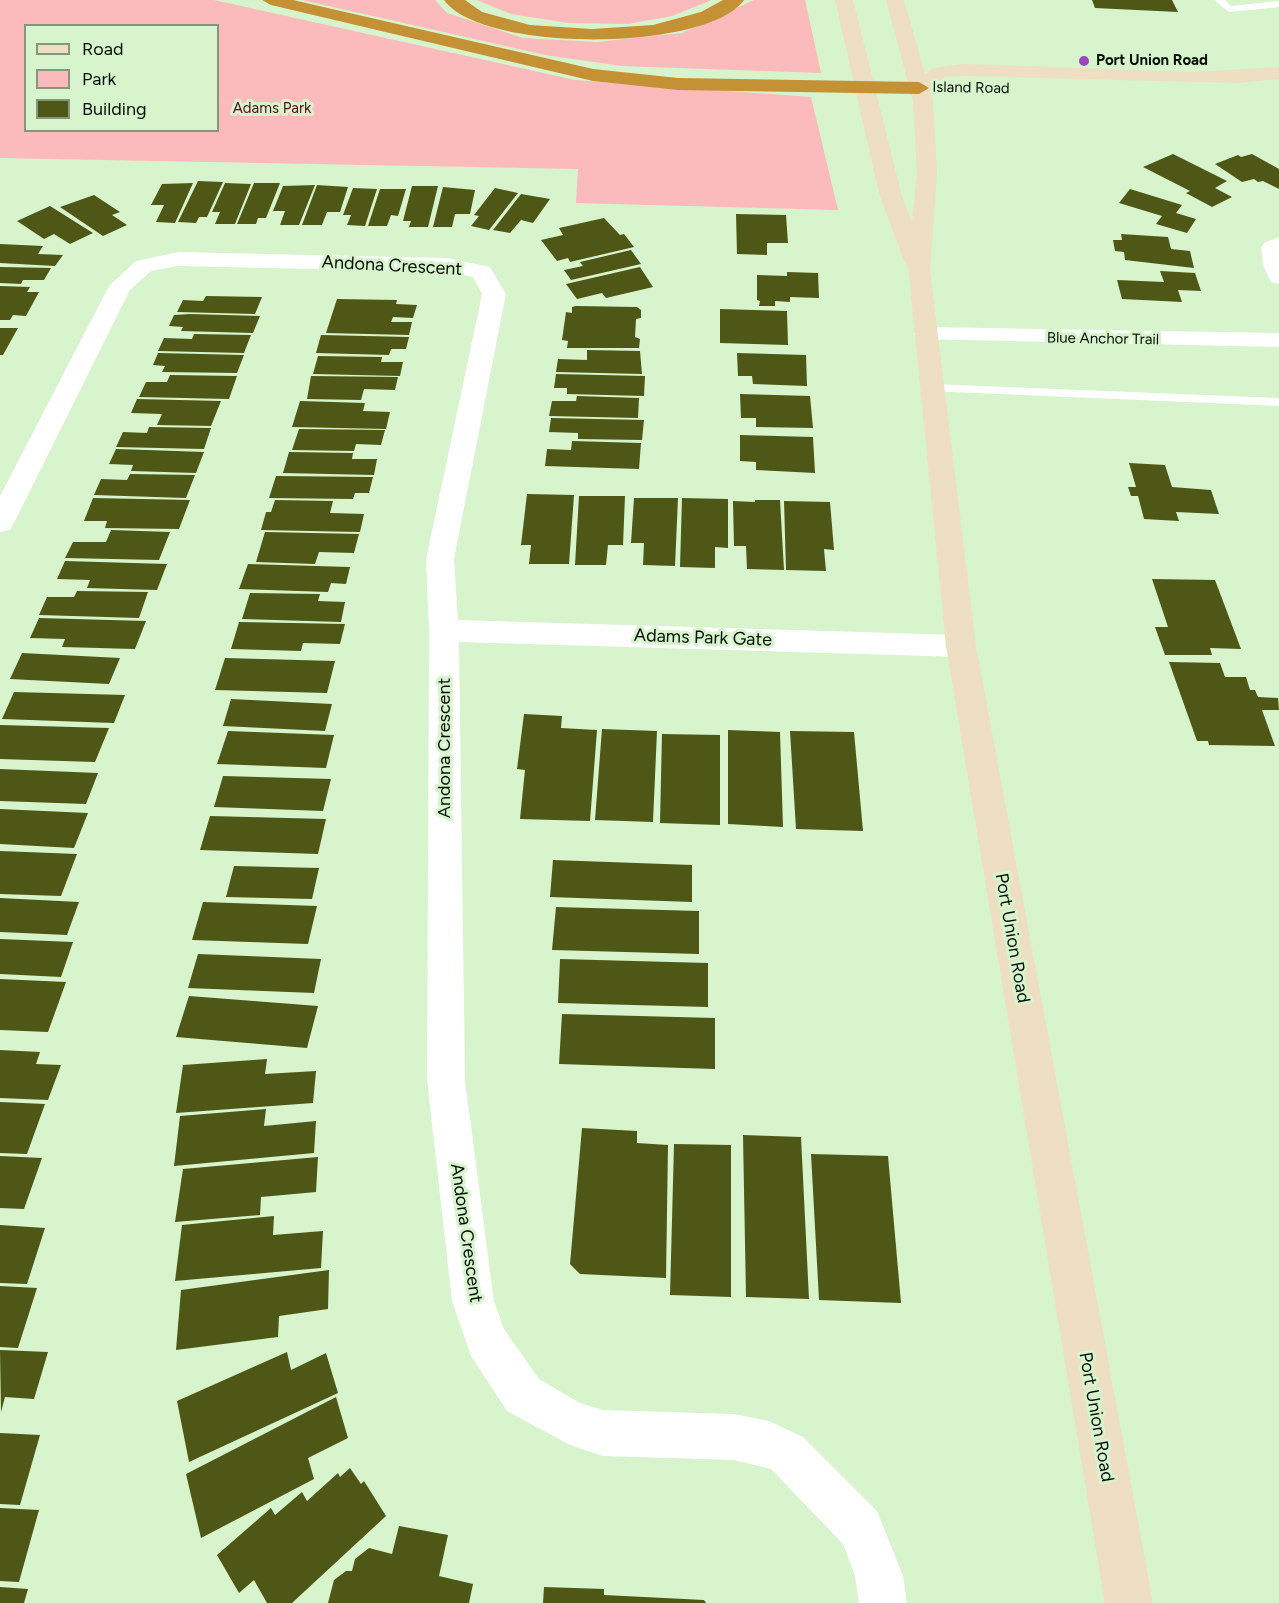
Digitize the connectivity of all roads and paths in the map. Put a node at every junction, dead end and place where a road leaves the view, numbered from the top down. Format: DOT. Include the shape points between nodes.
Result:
graph roads {
  1 [pos="271,0"];
  2 [pos="453,0"];
  3 [pos="735,0"];
  4 [pos="844,0"];
  5 [pos="895,0"];
  6 [pos="1219,0"];
  7 [pos="1279,4"];
  8 [pos="1279,74"];
  9 [pos="920,88"];
  10 [pos="866,89"];
  11 [pos="1279,244"];
  12 [pos="919,271"];
  13 [pos="1279,277"];
  14 [pos="926,334"];
  15 [pos="1279,340"];
  16 [pos="934,388"];
  17 [pos="1279,402"];
  18 [pos="0,523"];
  19 [pos="444,632"];
  20 [pos="961,646"];
  21 [pos="883,1603"];
  22 [pos="1129,1603"];
  1 -- 10 [label="highway" via="593,75 678,84"];
  2 -- 3 [label="highway" via="474,15 530,32 596,35 665,28 707,16"];
  4 -- 10 [label="main road, Port Union Road"];
  5 -- 9 [label="main road, Port Union Road"];
  6 -- 7 [label="lane" via="1229,9"];
  8 -- 9 [label="main road, Island Road" via="1181,79 1126,91"];
  9 -- 10 [label="highway"];
  9 -- 12 [label="main road, Port Union Road" via="927,173"];
  10 -- 12 [label="main road, Port Union Road" via="890,193"];
  11 -- 13 [label="street" via="1272,248"];
  12 -- 14 [label="main road, Port Union Road"];
  14 -- 15 [label="street, Blue Anchor Trail"];
  14 -- 16 [label="main road, Port Union Road"];
  16 -- 17 [label="lane"];
  16 -- 20 [label="main road, Port Union Road"];
  18 -- 19 [label="street, Andona Crescent" via="120,286 144,266 178,259 447,265 482,272 494,294 440,559"];
  19 -- 20 [label="street, Adams Park Gate"];
  19 -- 21 [label="street, Andona Crescent" via="446,1080 473,1301 486,1341 523,1395 570,1422 603,1433 734,1437 769,1444 787,1453 860,1528 879,1575"];
  20 -- 22 [label="main road, Port Union Road"];
}
